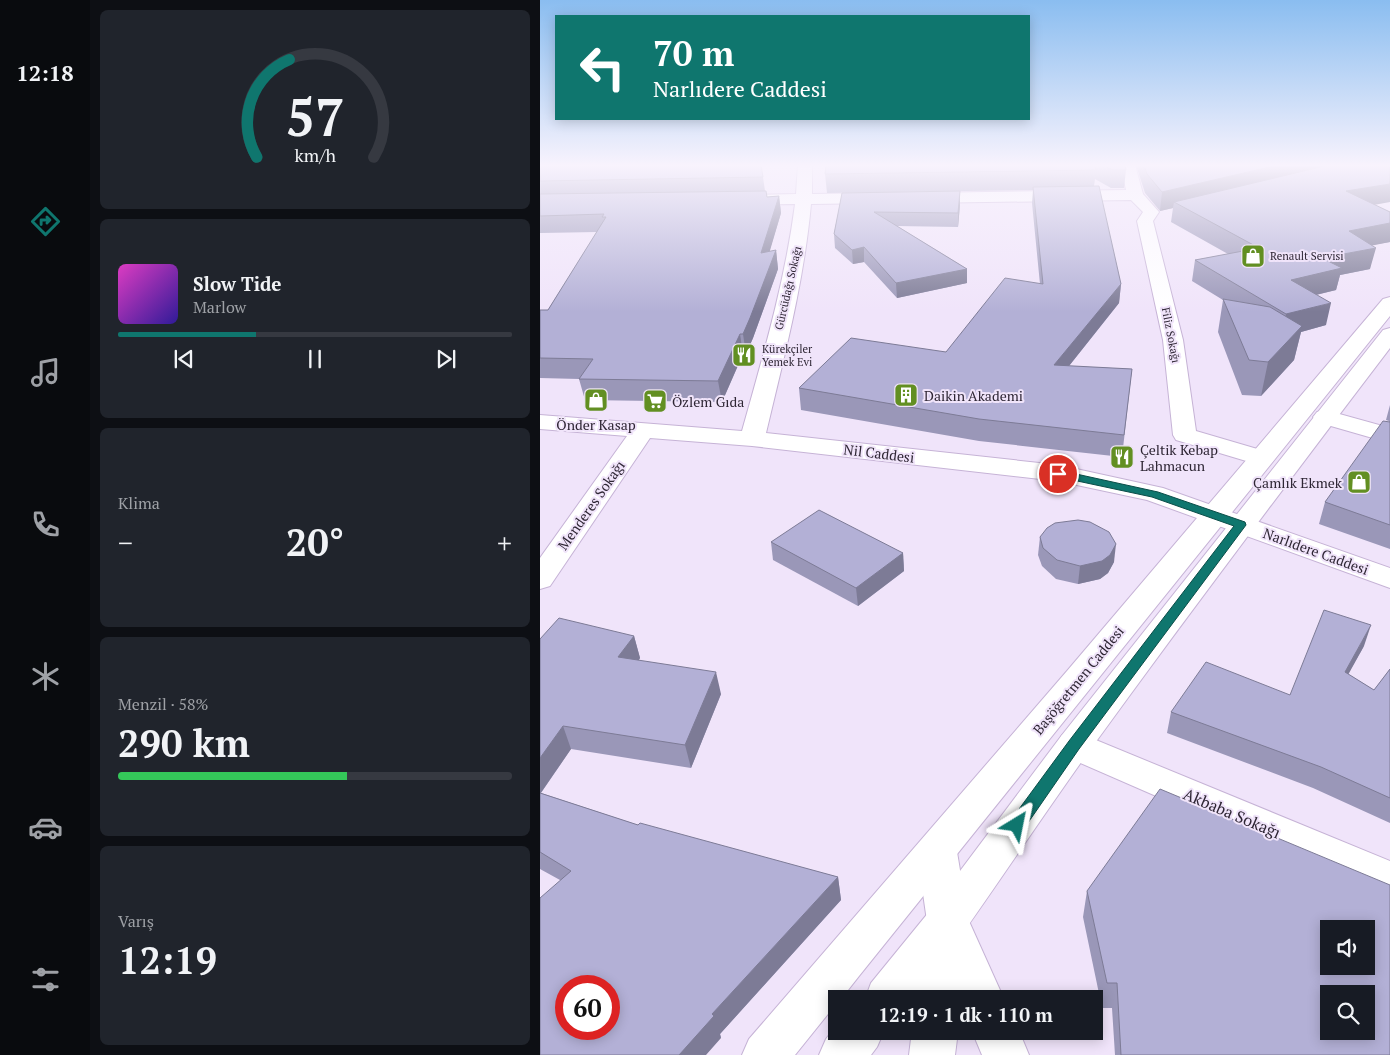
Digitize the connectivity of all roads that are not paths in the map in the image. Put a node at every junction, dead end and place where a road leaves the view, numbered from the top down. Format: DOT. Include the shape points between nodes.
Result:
graph roads {
  1 [pos="802,214"];
  2 [pos="1152,214"];
  3 [pos="1390,303"];
  4 [pos="1390,334"];
  5 [pos="1325,417"];
  6 [pos="540,422"];
  7 [pos="643,431"];
  8 [pos="1390,436"];
  9 [pos="752,438"];
  10 [pos="1262,458"];
  11 [pos="1227,520"];
  12 [pos="1390,578"];
  13 [pos="540,579"];
  14 [pos="1074,745"];
  15 [pos="937,852"];
  16 [pos="1390,880"];
  17 [pos="948,921"];
  18 [pos="894,990"];
  19 [pos="940,990"];
  20 [pos="978,990"];
  21 [pos="854,1040"];
  22 [pos="934,1040"];
  23 [pos="1000,1040"];
  24 [pos="765,1055"];
  25 [pos="842,1055"];
  26 [pos="932,1055"];
  27 [pos="1006,1055"];
  1 -- 9 [label="street, Gürcüdağı Sokağı" via="792,276"];
  2 -- 10 [label="street, Filiz Sokağı" via="1185,435"];
  3 -- 10 [label="street, Başöğretmen Caddesi"];
  4 -- 5 [label="street, Başöğretmen Caddesi"];
  5 -- 8 [label="street"];
  5 -- 11 [label="street, Başöğretmen Caddesi"];
  6 -- 7 [label="street, Nil Caddesi"];
  7 -- 9 [label="street, Nil Caddesi"];
  7 -- 13 [label="street, Menderes Sokağı"];
  9 -- 11 [label="street, Nil Caddesi" via="1058,474 1154,494"];
  10 -- 11 [label="street, Başöğretmen Caddesi"];
  11 -- 12 [label="street, Narlıdere Caddesi"];
  11 -- 14 [label="street, Başöğretmen Caddesi"];
  11 -- 15 [label="street, Başöğretmen Caddesi"];
  14 -- 16 [label="street, Akbaba Sokağı"];
  14 -- 17 [label="street, Başöğretmen Caddesi"];
  15 -- 17 [label="street"];
  15 -- 24 [label="street, Başöğretmen Caddesi"];
  17 -- 18 [label="street, Başöğretmen Caddesi"];
  17 -- 19 [label="street"];
  17 -- 20 [label="street"];
  21 -- 25 [label="street"];
  22 -- 26 [label="street"];
  23 -- 27 [label="street"];
}
